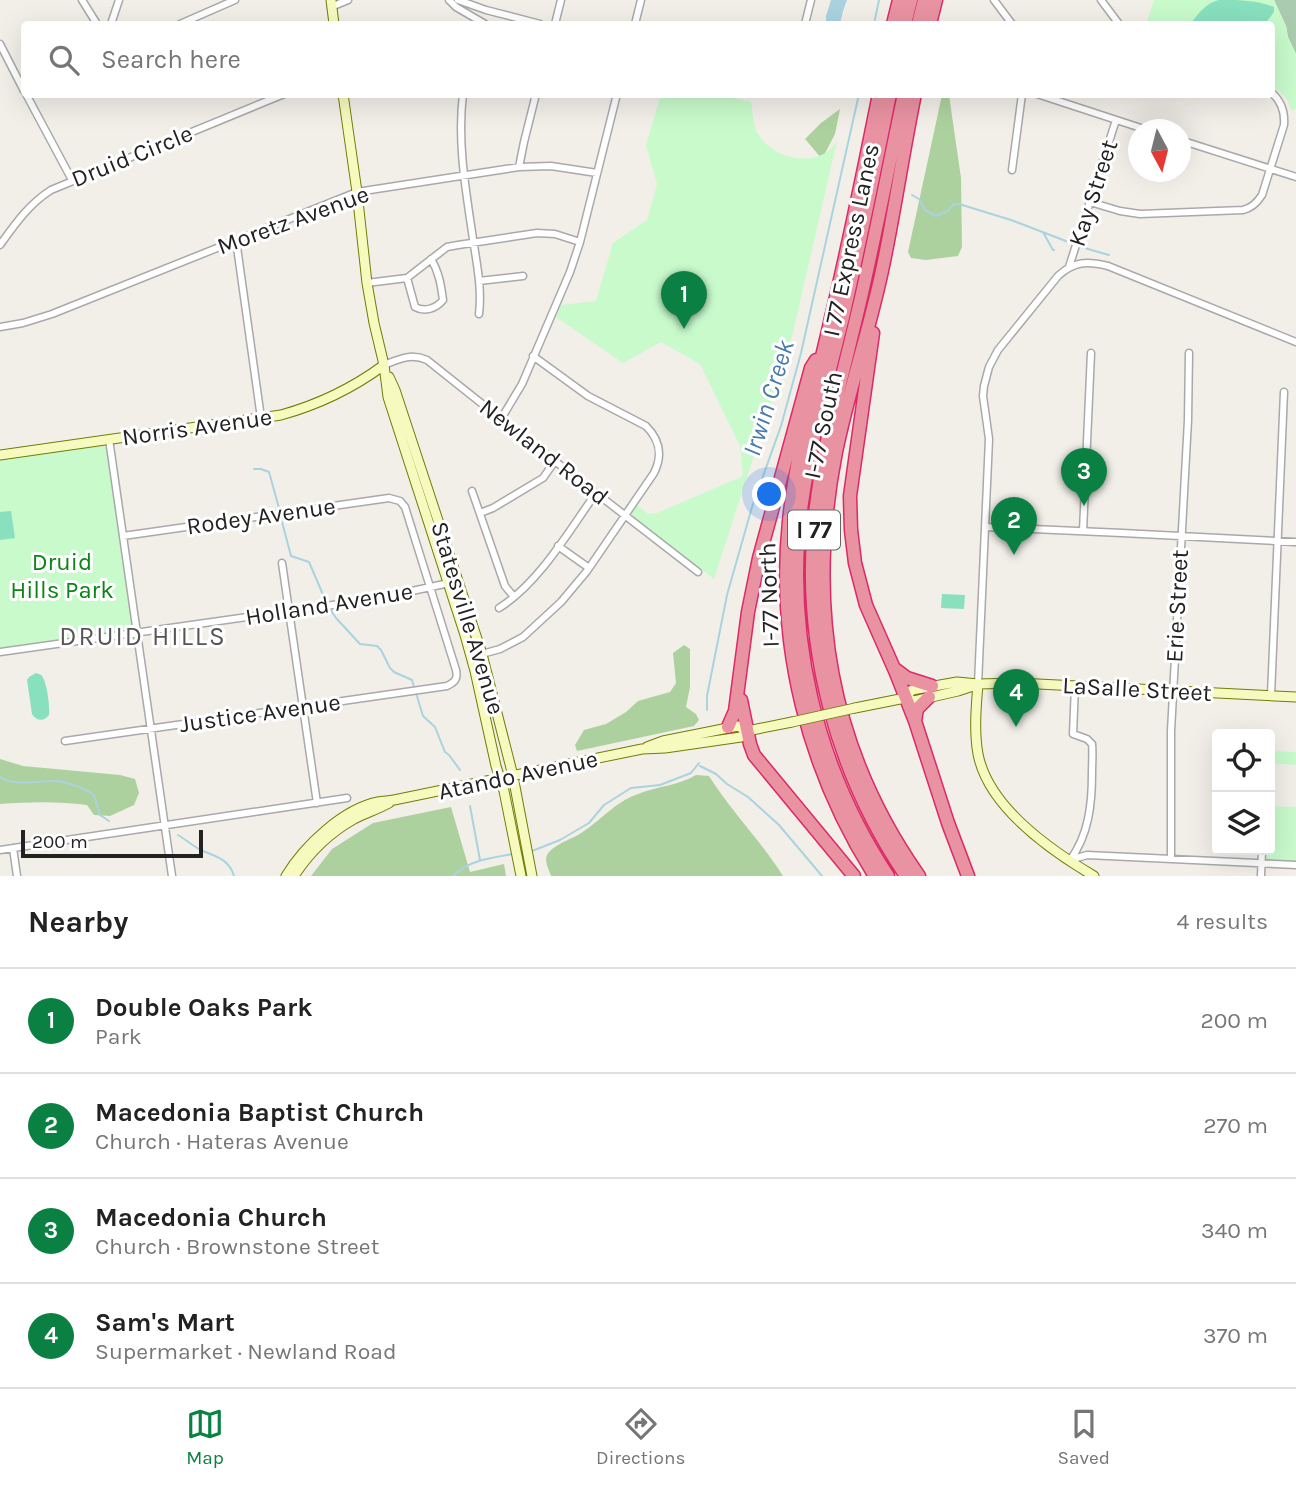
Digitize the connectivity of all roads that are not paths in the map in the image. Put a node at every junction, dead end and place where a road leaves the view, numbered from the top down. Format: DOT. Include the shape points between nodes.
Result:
graph roads {
  1 [pos="82,0"];
  2 [pos="120,0"];
  3 [pos="235,0"];
  4 [pos="348,0"];
  5 [pos="449,0"];
  6 [pos="458,0"];
  7 [pos="561,0"];
  8 [pos="641,0"];
  9 [pos="811,0"];
  10 [pos="899,0"];
  11 [pos="911,0"];
  12 [pos="924,0"];
  13 [pos="936,0"];
  14 [pos="994,0"];
  15 [pos="1101,0"];
  16 [pos="331,2"];
  17 [pos="486,10"];
  18 [pos="95,21"];
  19 [pos="112,21"];
  20 [pos="187,21"];
  21 [pos="334,21"];
  22 [pos="478,21"];
  23 [pos="484,21"];
  24 [pos="528,21"];
  25 [pos="556,21"];
  26 [pos="636,21"];
  27 [pos="806,21"];
  28 [pos="895,21"];
  29 [pos="906,21"];
  30 [pos="919,21"];
  31 [pos="931,21"];
  32 [pos="1010,21"];
  33 [pos="1117,21"];
  34 [pos="0,44"];
  35 [pos="21,85"];
  36 [pos="1275,97"];
  37 [pos="28,98"];
  38 [pos="274,98"];
  39 [pos="344,98"];
  40 [pos="463,98"];
  41 [pos="536,98"];
  42 [pos="616,98"];
  43 [pos="878,98"];
  44 [pos="889,98"];
  45 [pos="903,98"];
  46 [pos="914,98"];
  47 [pos="1021,98"];
  48 [pos="1049,98"];
  49 [pos="1116,120"];
  50 [pos="1128,124"];
  51 [pos="1191,143"];
  52 [pos="519,167"];
  53 [pos="1270,169"];
  54 [pos="1012,170"];
  55 [pos="597,173"];
  56 [pos="463,175"];
  57 [pos="1296,177"];
  58 [pos="72,180"];
  59 [pos="357,192"];
  60 [pos="1090,202"];
  61 [pos="236,240"];
  62 [pos="580,242"];
  63 [pos="474,243"];
  64 [pos="0,244"];
  65 [pos="431,259"];
  66 [pos="883,267"];
  67 [pos="1069,267"];
  68 [pos="523,276"];
  69 [pos="407,278"];
  70 [pos="480,281"];
  71 [pos="367,283"];
  72 [pos="480,314"];
  73 [pos="0,327"];
  74 [pos="1296,342"];
  75 [pos="824,348"];
  76 [pos="1091,353"];
  77 [pos="1189,353"];
  78 [pos="533,356"];
  79 [pos="384,365"];
  80 [pos="1284,392"];
  81 [pos="261,418"];
  82 [pos="501,419"];
  83 [pos="109,439"];
  84 [pos="0,455"];
  85 [pos="555,461"];
  86 [pos="472,491"];
  87 [pos="596,493"];
  88 [pos="480,513"];
  89 [pos="625,515"];
  90 [pos="985,527"];
  91 [pos="1083,531"];
  92 [pos="123,536"];
  93 [pos="1180,536"];
  94 [pos="1277,541"];
  95 [pos="1296,542"];
  96 [pos="558,546"];
  97 [pos="282,563"];
  98 [pos="589,568"];
  99 [pos="698,572"];
  100 [pos="449,583"];
  101 [pos="430,588"];
  102 [pos="514,597"];
  103 [pos="499,608"];
  104 [pos="288,610"];
  105 [pos="137,632"];
  106 [pos="0,652"];
  107 [pos="482,654"];
  108 [pos="893,667"];
  109 [pos="978,684"];
  110 [pos="1075,686"];
  111 [pos="739,689"];
  112 [pos="958,691"];
  113 [pos="1173,691"];
  114 [pos="930,692"];
  115 [pos="1271,695"];
  116 [pos="1296,696"];
  117 [pos="905,698"];
  118 [pos="303,707"];
  119 [pos="976,708"];
  120 [pos="915,721"];
  121 [pos="728,727"];
  122 [pos="151,729"];
  123 [pos="747,731"];
  124 [pos="65,741"];
  125 [pos="642,749"];
  126 [pos="513,776"];
  127 [pos="500,778"];
  128 [pos="347,798"];
  129 [pos="394,800"];
  130 [pos="317,803"];
  131 [pos="165,826"];
  132 [pos="13,848"];
  133 [pos="0,850"];
  134 [pos="1262,855"];
  135 [pos="1171,859"];
  136 [pos="1070,860"];
  137 [pos="1261,863"];
  138 [pos="1296,865"];
  139 [pos="531,873"];
  140 [pos="521,874"];
  141 [pos="17,876"];
  142 [pos="172,876"];
  143 [pos="286,876"];
  144 [pos="294,876"];
  145 [pos="854,876"];
  146 [pos="875,876"];
  147 [pos="888,876"];
  148 [pos="906,876"];
  149 [pos="919,876"];
  150 [pos="968,876"];
  151 [pos="1094,876"];
  152 [pos="1261,876"];
  1 -- 18 [label="street"];
  2 -- 19 [label="street"];
  3 -- 20 [label="street"];
  4 -- 16 [label="street"];
  5 -- 22 [label="street"];
  6 -- 17 [label="street"];
  7 -- 25 [label="street"];
  8 -- 26 [label="street"];
  9 -- 27 [label="street"];
  10 -- 28 [label="highway"];
  11 -- 29 [label="highway"];
  12 -- 30 [label="highway"];
  13 -- 31 [label="highway"];
  14 -- 32 [label="street"];
  15 -- 33 [label="street"];
  16 -- 21 [label="main road"];
  17 -- 23 [label="street"];
  17 -- 24 [label="street"];
  34 -- 35 [label="street"];
  36 -- 53 [label="street" via="1285,117"];
  37 -- 58 [label="street"];
  38 -- 58 [label="street, Druid Circle"];
  39 -- 59 [label="main road, Statesville Avenue"];
  40 -- 56 [label="street"];
  41 -- 52 [label="street"];
  42 -- 55 [label="street"];
  43 -- 75 [label="highway, I-77 North / I 77"];
  44 -- 147 [label="highway, I 77 Express Lanes / I 77" via="809,464 797,571 803,655 821,735 852,813"];
  45 -- 148 [label="highway, I 77 Express Lanes / I 77" via="822,467 812,588 818,653 838,738 865,806"];
  46 -- 66 [label="highway, I-77 South / I 77"];
  47 -- 54 [label="street"];
  48 -- 49 [label="street"];
  49 -- 50 [label="street"];
  49 -- 60 [label="street, Kay Street"];
  51 -- 53 [label="street"];
  52 -- 55 [label="street, Moretz Avenue"];
  52 -- 56 [label="street, Moretz Avenue"];
  53 -- 57 [label="street"];
  53 -- 60 [label="street" via="1258,201 1243,210 1140,214"];
  55 -- 62 [label="street"];
  56 -- 59 [label="street, Moretz Avenue"];
  56 -- 63 [label="street"];
  58 -- 64 [label="street, Druid Circle" via="33,202"];
  59 -- 61 [label="street, Moretz Avenue"];
  59 -- 71 [label="main road, Statesville Avenue"];
  60 -- 67 [label="street, Kay Street"];
  61 -- 73 [label="street, Moretz Avenue" via="45,317"];
  61 -- 81 [label="street"];
  62 -- 63 [label="street" via="537,233"];
  62 -- 78 [label="street"];
  63 -- 65 [label="street" via="447,247"];
  63 -- 70 [label="street"];
  65 -- 69 [label="street"];
  65 -- 69 [label="street" via="442,287 443,300 438,306 415,307"];
  66 -- 108 [label="highway" via="850,509 860,585"];
  66 -- 149 [label="highway, I-77 South / I 77" via="831,479 824,604 831,666 851,742 879,808"];
  67 -- 74 [label="street" via="1086,263 1108,267"];
  67 -- 90 [label="street" via="1028,311 989,367 984,386 989,439"];
  68 -- 70 [label="street"];
  69 -- 71 [label="street"];
  70 -- 72 [label="street"];
  71 -- 79 [label="main road, Statesville Avenue"];
  75 -- 111 [label="highway" via="811,368 762,548"];
  75 -- 146 [label="highway, I-77 North / I 77" via="791,502 786,555 788,623 798,689 816,754 842,817"];
  76 -- 91 [label="street"];
  77 -- 93 [label="street, Erie Street"];
  78 -- 82 [label="street"];
  78 -- 89 [label="street" via="588,396 646,426 656,439 657,466"];
  79 -- 81 [label="main road, Norris Avenue" via="316,403"];
  79 -- 82 [label="street, Newland Road" via="410,356 427,360"];
  79 -- 100 [label="main road, Statesville Avenue" via="388,397"];
  79 -- 107 [label="main road, Statesville Avenue"];
  80 -- 94 [label="street"];
  81 -- 83 [label="main road, Norris Avenue"];
  82 -- 85 [label="street, Newland Road"];
  83 -- 84 [label="main road, Norris Avenue"];
  83 -- 92 [label="street"];
  85 -- 87 [label="street, Newland Road"];
  85 -- 88 [label="street" via="538,481"];
  86 -- 88 [label="street"];
  87 -- 89 [label="street, Newland Road"];
  87 -- 96 [label="street"];
  88 -- 102 [label="street" via="505,586"];
  89 -- 98 [label="street"];
  89 -- 99 [label="street, Newland Road"];
  90 -- 91 [label="street"];
  90 -- 109 [label="street"];
  91 -- 93 [label="street"];
  92 -- 101 [label="street, Rodey Avenue" via="389,498 405,507"];
  92 -- 105 [label="street"];
  93 -- 94 [label="street"];
  93 -- 113 [label="street, Erie Street"];
  94 -- 95 [label="street"];
  94 -- 115 [label="street"];
  96 -- 98 [label="street"];
  96 -- 102 [label="street"];
  97 -- 104 [label="street"];
  98 -- 107 [label="street" via="530,632"];
  100 -- 101 [label="street, Holland Avenue"];
  100 -- 127 [label="main road, Statesville Avenue"];
  101 -- 104 [label="street, Holland Avenue"];
  101 -- 118 [label="street, Justice Avenue" via="456,670 454,683"];
  102 -- 103 [label="street"];
  104 -- 105 [label="street, Holland Avenue"];
  104 -- 118 [label="street"];
  105 -- 106 [label="street, Holland Avenue"];
  105 -- 122 [label="street"];
  107 -- 126 [label="main road, Statesville Avenue"];
  108 -- 114 [label="highway"];
  108 -- 117 [label="highway"];
  109 -- 110 [label="main road, LaSalle Street"];
  109 -- 112 [label="main road, LaSalle Street"];
  109 -- 114 [label="main road, LaSalle Street" via="957,682"];
  109 -- 119 [label="main road"];
  110 -- 113 [label="main road, LaSalle Street"];
  110 -- 136 [label="street" via="1073,734 1091,744 1092,791 1079,848"];
  111 -- 121 [label="highway"];
  111 -- 123 [label="highway"];
  112 -- 114 [label="main road, LaSalle Street"];
  112 -- 119 [label="main road" via="970,696"];
  113 -- 115 [label="main road, LaSalle Street"];
  113 -- 135 [label="street, Erie Street"];
  114 -- 117 [label="main road, LaSalle Street" via="912,690"];
  114 -- 120 [label="highway" via="917,709"];
  115 -- 116 [label="main road, LaSalle Street"];
  117 -- 120 [label="highway"];
  117 -- 123 [label="main road, LaSalle Street, bridge"];
  118 -- 122 [label="street, Justice Avenue"];
  118 -- 130 [label="street"];
  119 -- 136 [label="main road" via="978,755 992,790 1016,818"];
  120 -- 150 [label="highway"];
  121 -- 123 [label="main road, Atando Avenue"];
  121 -- 125 [label="main road, Atando Avenue"];
  122 -- 124 [label="street, Justice Avenue"];
  122 -- 131 [label="street"];
  123 -- 125 [label="main road, Atando Avenue" via="741,737"];
  123 -- 145 [label="highway" via="757,758"];
  125 -- 126 [label="main road, Atando Avenue"];
  126 -- 127 [label="main road, Atando Avenue"];
  126 -- 139 [label="main road, Statesville Avenue"];
  127 -- 129 [label="main road, Atando Avenue"];
  127 -- 140 [label="main road, Statesville Avenue"];
  128 -- 130 [label="street"];
  129 -- 143 [label="main road, Atando Avenue" via="369,805 331,826"];
  129 -- 144 [label="main road, Atando Avenue" via="335,831"];
  130 -- 131 [label="street"];
  131 -- 132 [label="street"];
  131 -- 142 [label="street"];
  132 -- 133 [label="street"];
  132 -- 141 [label="street"];
  134 -- 137 [label="street"];
  135 -- 136 [label="street" via="1087,855"];
  135 -- 137 [label="street"];
  136 -- 151 [label="main road"];
  137 -- 138 [label="street"];
  137 -- 152 [label="street"];
}
